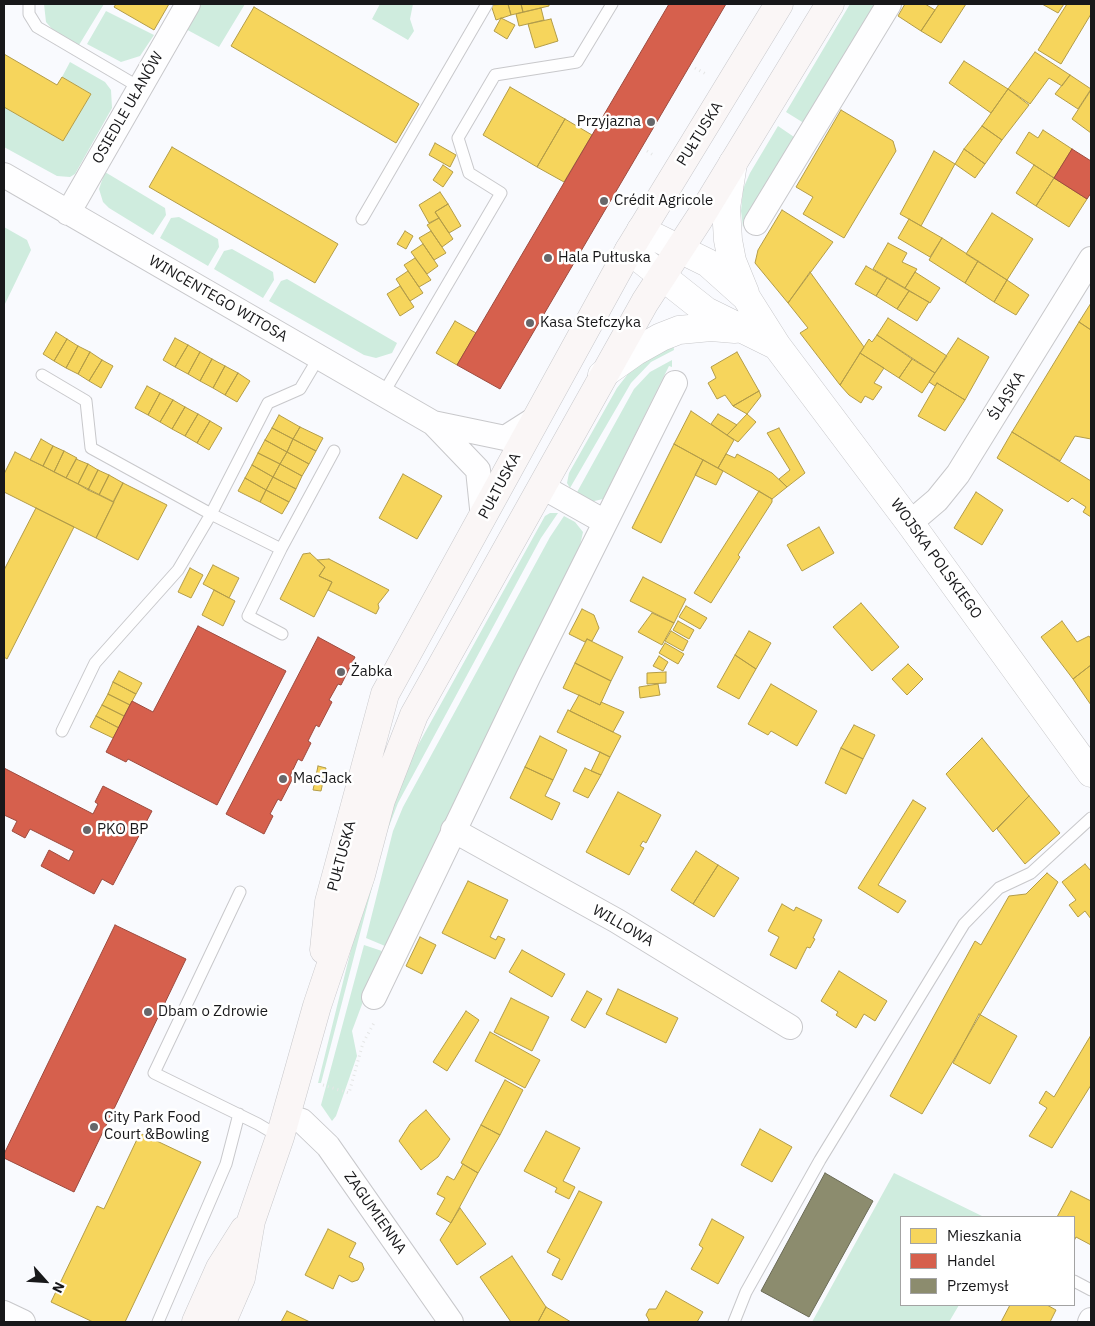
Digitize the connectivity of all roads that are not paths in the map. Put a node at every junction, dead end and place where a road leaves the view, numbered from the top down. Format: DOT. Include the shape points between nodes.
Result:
graph roads {
  1 [pos="29,4"];
  2 [pos="188,4"];
  3 [pos="487,4"];
  4 [pos="612,4"];
  5 [pos="779,4"];
  6 [pos="830,4"];
  7 [pos="889,4"];
  8 [pos="139,87"];
  9 [pos="733,163"];
  10 [pos="4,175"];
  11 [pos="68,213"];
  12 [pos="362,218"];
  13 [pos="756,223"];
  14 [pos="635,240"];
  15 [pos="680,248"];
  16 [pos="1091,259"];
  17 [pos="662,277"];
  18 [pos="746,297"];
  19 [pos="742,330"];
  20 [pos="777,346"];
  21 [pos="319,357"];
  22 [pos="602,375"];
  23 [pos="42,376"];
  24 [pos="675,383"];
  25 [pos="383,394"];
  26 [pos="538,417"];
  27 [pos="433,423"];
  28 [pos="334,451"];
  29 [pos="541,486"];
  30 [pos="211,514"];
  31 [pos="483,518"];
  32 [pos="606,522"];
  33 [pos="910,523"];
  34 [pos="280,549"];
  35 [pos="282,634"];
  36 [pos="62,731"];
  37 [pos="1091,773"];
  38 [pos="1091,818"];
  39 [pos="453,830"];
  40 [pos="240,892"];
  41 [pos="374,997"];
  42 [pos="317,1006"];
  43 [pos="790,1027"];
  44 [pos="239,1114"];
  45 [pos="283,1127"];
  46 [pos="251,1221"];
  47 [pos="1075,1282"];
  48 [pos="1091,1290"];
  49 [pos="4,1314"];
  50 [pos="23,1322"];
  51 [pos="158,1322"];
  52 [pos="196,1322"];
  53 [pos="222,1322"];
  54 [pos="451,1322"];
  55 [pos="734,1322"];
  1 -- 8 [label="lane" via="29,14 37,28"];
  2 -- 8 [label="street, OSIEDLE UŁANÓW"];
  3 -- 12 [label="lane"];
  4 -- 25 [label="lane" via="577,62 495,76 458,138 468,173 501,193"];
  5 -- 14 [label="main road, PUŁTUSKA"];
  6 -- 9 [label="main road, PUŁTUSKA"];
  7 -- 13 [label="street"];
  8 -- 11 [label="street, OSIEDLE UŁANÓW"];
  9 -- 15 [label="main road, PUŁTUSKA"];
  9 -- 18 [label="street" via="726,208 728,240 732,261"];
  10 -- 11 [label="street, WINCENTEGO WITOSA"];
  11 -- 21 [label="street, WINCENTEGO WITOSA"];
  14 -- 15 [label="street, WOJSKA POLSKIEGO"];
  14 -- 17 [label="street, WOJSKA POLSKIEGO"];
  14 -- 26 [label="main road, PUŁTUSKA"];
  15 -- 17 [label="main road, PUŁTUSKA"];
  15 -- 18 [label="street, WOJSKA POLSKIEGO" via="708,263"];
  16 -- 33 [label="street, ŚLĄSKA" via="958,474 937,500"];
  17 -- 19 [label="street, WOJSKA POLSKIEGO" via="706,311"];
  17 -- 22 [label="main road, PUŁTUSKA"];
  18 -- 20 [label="street, WOJSKA POLSKIEGO"];
  19 -- 20 [label="street, WOJSKA POLSKIEGO"];
  19 -- 22 [label="street" via="711,326 679,330 636,351"];
  20 -- 33 [label="street, WOJSKA POLSKIEGO"];
  21 -- 25 [label="street, WINCENTEGO WITOSA"];
  21 -- 30 [label="lane" via="300,389 268,403"];
  22 -- 29 [label="main road, PUŁTUSKA"];
  23 -- 30 [label="lane" via="86,401 91,448"];
  24 -- 32 [label="street"];
  25 -- 27 [label="street, WINCENTEGO WITOSA"];
  26 -- 27 [label="street, WINCENTEGO WITOSA" via="505,438"];
  26 -- 31 [label="main road, PUŁTUSKA"];
  27 -- 31 [label="street, WINCENTEGO WITOSA" via="478,470"];
  28 -- 34 [label="lane"];
  29 -- 32 [label="street"];
  29 -- 42 [label="main road, PUŁTUSKA" via="414,715 381,800 361,875"];
  30 -- 34 [label="lane"];
  30 -- 36 [label="lane" via="178,570 95,663"];
  31 -- 42 [label="main road, PUŁTUSKA" via="385,694 329,902"];
  32 -- 39 [label="street"];
  33 -- 37 [label="street, WOJSKA POLSKIEGO"];
  34 -- 35 [label="lane" via="248,616"];
  38 -- 55 [label="lane" via="1031,873 999,888 964,924 820,1160 746,1292"];
  39 -- 41 [label="street"];
  39 -- 43 [label="street, WILLOWA" via="617,921"];
  40 -- 44 [label="lane" via="154,1073"];
  42 -- 45 [label="main road, PUŁTUSKA"];
  44 -- 45 [label="lane"];
  44 -- 51 [label="lane" via="226,1164"];
  45 -- 46 [label="main road, PUŁTUSKA"];
  45 -- 54 [label="street, ZAGUMIENNA" via="302,1121 328,1146"];
  46 -- 52 [label="main road, PUŁTUSKA" via="220,1268"];
  46 -- 53 [label="main road, PUŁTUSKA" via="241,1278"];
  47 -- 48 [label="lane"];
  49 -- 50 [label="street"];
}
